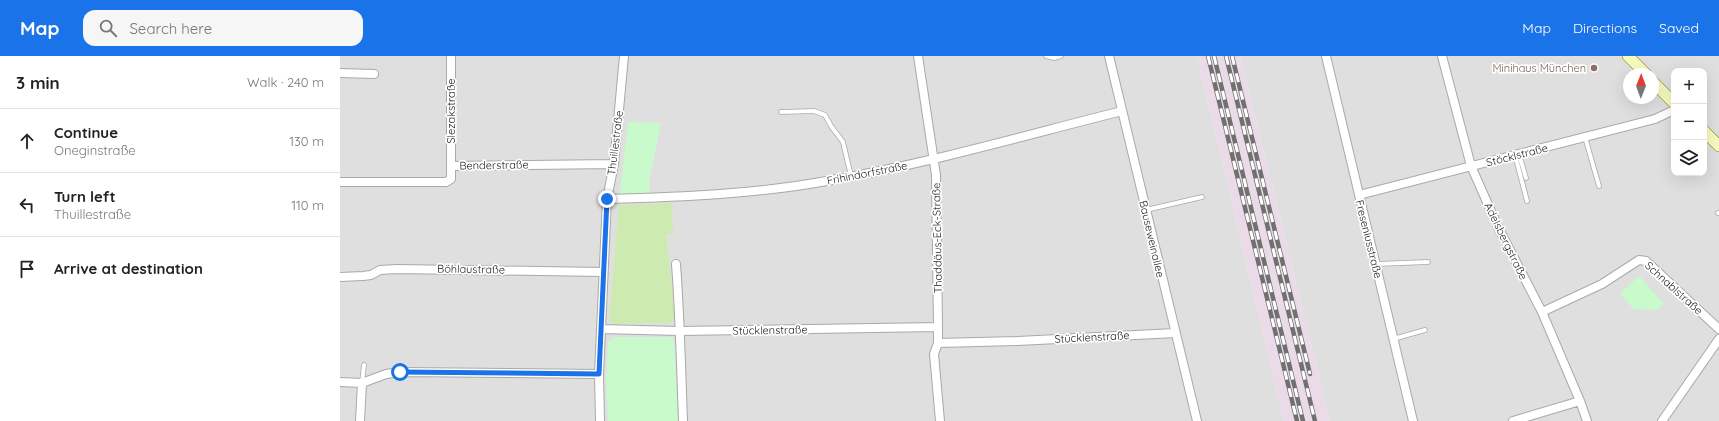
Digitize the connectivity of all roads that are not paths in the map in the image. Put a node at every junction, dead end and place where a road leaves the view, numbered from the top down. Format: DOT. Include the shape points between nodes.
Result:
graph roads {
  1 [pos="451,56"];
  2 [pos="624,56"];
  3 [pos="918,56"];
  4 [pos="1046,56"];
  5 [pos="1061,56"];
  6 [pos="1109,56"];
  7 [pos="1442,56"];
  8 [pos="1628,56"];
  9 [pos="1328,57"];
  10 [pos="1640,68"];
  11 [pos="340,73"];
  12 [pos="374,74"];
  13 [pos="1659,88"];
  14 [pos="1671,100"];
  15 [pos="1122,111"];
  16 [pos="1671,111"];
  17 [pos="781,112"];
  18 [pos="1707,134"];
  19 [pos="1585,137"];
  20 [pos="1719,146"];
  21 [pos="1517,154"];
  22 [pos="934,160"];
  23 [pos="614,164"];
  24 [pos="451,166"];
  25 [pos="1471,166"];
  26 [pos="851,176"];
  27 [pos="1526,178"];
  28 [pos="340,182"];
  29 [pos="1599,186"];
  30 [pos="1359,195"];
  31 [pos="1202,197"];
  32 [pos="607,199"];
  33 [pos="1527,201"];
  34 [pos="1146,210"];
  35 [pos="1428,262"];
  36 [pos="676,264"];
  37 [pos="1376,264"];
  38 [pos="603,272"];
  39 [pos="340,278"];
  40 [pos="1542,312"];
  41 [pos="938,327"];
  42 [pos="601,329"];
  43 [pos="1719,329"];
  44 [pos="1425,330"];
  45 [pos="678,331"];
  46 [pos="1175,333"];
  47 [pos="1719,338"];
  48 [pos="1394,339"];
  49 [pos="938,343"];
  50 [pos="364,365"];
  51 [pos="599,374"];
  52 [pos="340,382"];
  53 [pos="362,383"];
  54 [pos="1580,400"];
  55 [pos="360,421"];
  56 [pos="600,421"];
  57 [pos="683,421"];
  58 [pos="940,421"];
  59 [pos="1197,421"];
  60 [pos="1414,421"];
  61 [pos="1512,421"];
  62 [pos="1587,421"];
  63 [pos="1662,421"];
  1 -- 24 [label="street, Slezakstraße"];
  2 -- 23 [label="street, Thuillestraße"];
  3 -- 22 [label="street, Thaddäus-Eck-Straße"];
  4 -- 5 [label="lane"];
  6 -- 15 [label="street, Bauseweinallee"];
  7 -- 25 [label="street, Adelsbergstraße"];
  8 -- 10 [label="street"];
  9 -- 30 [label="street, Freseniusstraße"];
  11 -- 12 [label="street"];
  13 -- 14 [label="street"];
  15 -- 22 [label="street, Frihindorfstraße"];
  15 -- 34 [label="street, Bauseweinallee"];
  16 -- 19 [label="street, Stöcklstraße" via="1655,119"];
  17 -- 26 [label="lane" via="814,111 825,115 843,142"];
  18 -- 20 [label="street"];
  19 -- 21 [label="street, Stöcklstraße"];
  19 -- 29 [label="lane"];
  21 -- 25 [label="street, Stöcklstraße"];
  21 -- 27 [label="lane"];
  21 -- 33 [label="lane"];
  22 -- 26 [label="street, Frihindorfstraße"];
  22 -- 41 [label="street, Thaddäus-Eck-Straße"];
  23 -- 24 [label="street, Benderstraße"];
  23 -- 32 [label="street, Thuillestraße"];
  24 -- 28 [label="street, Benderstraße" via="451,179 446,182"];
  25 -- 30 [label="street, Stöcklstraße"];
  25 -- 40 [label="street, Adelsbergstraße" via="1498,227"];
  26 -- 32 [label="street, Frihindorfstraße" via="769,189 684,197"];
  30 -- 37 [label="street, Freseniusstraße"];
  31 -- 34 [label="lane"];
  32 -- 38 [label="street, Thuillestraße"];
  34 -- 46 [label="street, Bauseweinallee"];
  35 -- 37 [label="lane"];
  36 -- 45 [label="street" via="680,313"];
  37 -- 48 [label="street, Freseniusstraße"];
  38 -- 39 [label="street, Böhlaustraße" via="397,268 380,270 371,275"];
  38 -- 42 [label="street, Thuillestraße"];
  40 -- 43 [label="street, Schnablstraße" via="1602,284 1638,260 1646,261"];
  40 -- 54 [label="street, Adelsbergstraße"];
  41 -- 45 [label="street, Stücklenstraße"];
  41 -- 49 [label="street, Thaddäus-Eck-Straße"];
  42 -- 45 [label="street, Stücklenstraße"];
  42 -- 51 [label="street, Thuillestraße"];
  44 -- 48 [label="lane"];
  45 -- 57 [label="street"];
  46 -- 49 [label="street, Stücklenstraße"];
  46 -- 59 [label="street, Bauseweinallee"];
  47 -- 63 [label="street"];
  48 -- 60 [label="street, Freseniusstraße"];
  49 -- 58 [label="street, Thaddäus-Eck-Straße" via="934,354"];
  50 -- 53 [label="lane"];
  51 -- 53 [label="street" via="400,372"];
  51 -- 56 [label="street, Thuillestraße"];
  52 -- 53 [label="street"];
  53 -- 55 [label="street"];
  54 -- 61 [label="street"];
  54 -- 62 [label="street, Adelsbergstraße"];
}
